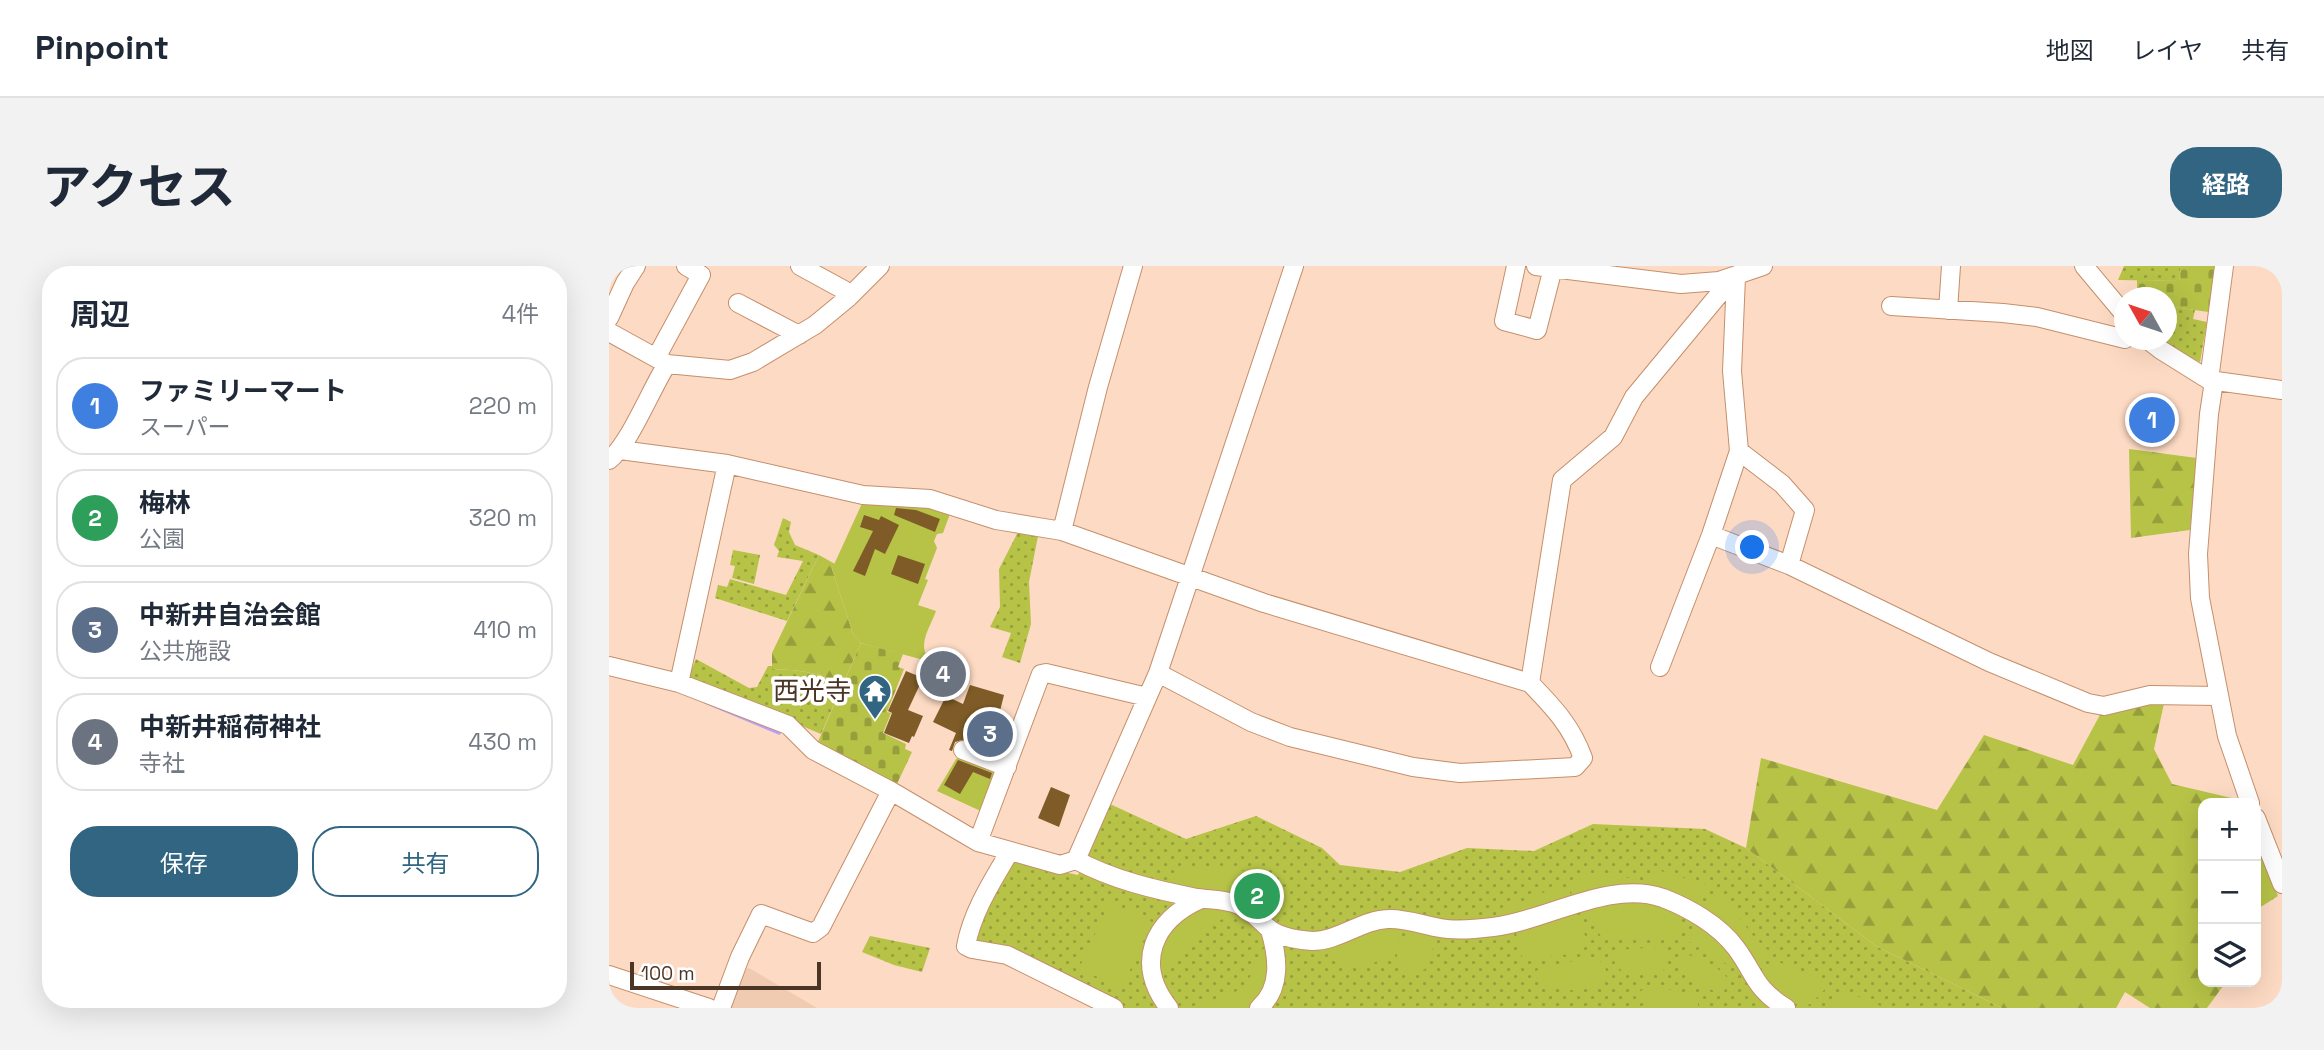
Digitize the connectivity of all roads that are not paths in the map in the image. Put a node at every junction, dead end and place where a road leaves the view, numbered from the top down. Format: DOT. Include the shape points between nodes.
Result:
graph roads {
  1 [pos="636,266"];
  2 [pos="686,266"];
  3 [pos="800,266"];
  4 [pos="880,266"];
  5 [pos="1133,266"];
  6 [pos="1294,266"];
  7 [pos="1516,266"];
  8 [pos="1763,266"];
  9 [pos="1951,266"];
  10 [pos="2084,266"];
  11 [pos="2224,266"];
  12 [pos="1545,267"];
  13 [pos="1727,279"];
  14 [pos="849,297"];
  15 [pos="739,303"];
  16 [pos="2114,303"];
  17 [pos="1891,306"];
  18 [pos="1948,310"];
  19 [pos="609,318"];
  20 [pos="609,332"];
  21 [pos="799,335"];
  22 [pos="2114,337"];
  23 [pos="2163,350"];
  24 [pos="662,361"];
  25 [pos="2212,380"];
  26 [pos="2282,390"];
  27 [pos="1739,451"];
  28 [pos="615,455"];
  29 [pos="727,464"];
  30 [pos="1062,531"];
  31 [pos="1711,535"];
  32 [pos="1789,565"];
  33 [pos="1190,577"];
  34 [pos="609,666"];
  35 [pos="1660,667"];
  36 [pos="1158,674"];
  37 [pos="679,683"];
  38 [pos="1530,683"];
  39 [pos="2218,696"];
  40 [pos="1147,697"];
  41 [pos="963,750"];
  42 [pos="1007,767"];
  43 [pos="891,791"];
  44 [pos="2248,798"];
  45 [pos="2261,831"];
  46 [pos="978,842"];
  47 [pos="1010,851"];
  48 [pos="1076,860"];
  49 [pos="2282,884"];
  50 [pos="1201,899"];
  51 [pos="1270,930"];
  52 [pos="609,975"];
  53 [pos="709,1008"];
  54 [pos="721,1008"];
  55 [pos="1114,1008"];
  56 [pos="1169,1008"];
  57 [pos="1259,1008"];
  58 [pos="1786,1008"];
  1 -- 19 [label="street"];
  2 -- 24 [label="street" via="701,275"];
  3 -- 14 [label="street"];
  4 -- 14 [label="street"];
  5 -- 30 [label="street"];
  6 -- 33 [label="street"];
  7 -- 12 [label="street" via="1504,321 1537,330"];
  8 -- 13 [label="street"];
  9 -- 18 [label="street"];
  10 -- 16 [label="street"];
  11 -- 25 [label="street"];
  12 -- 13 [label="street" via="1681,284"];
  13 -- 27 [label="street"];
  13 -- 38 [label="street" via="1634,397 1613,437 1562,480"];
  14 -- 21 [label="street"];
  15 -- 21 [label="street"];
  17 -- 18 [label="street"];
  18 -- 22 [label="street" via="2036,317"];
  20 -- 24 [label="street"];
  21 -- 24 [label="street" via="730,370"];
  23 -- 25 [label="street"];
  24 -- 28 [label="street" via="655,383"];
  25 -- 26 [label="street"];
  25 -- 39 [label="street" via="2198,554 2200,598"];
  27 -- 31 [label="street"];
  27 -- 32 [label="street" via="1782,484 1805,510"];
  28 -- 29 [label="street"];
  29 -- 30 [label="street" via="863,495 930,499 996,520"];
  29 -- 37 [label="street"];
  30 -- 33 [label="street"];
  31 -- 32 [label="street"];
  31 -- 35 [label="street"];
  32 -- 39 [label="street" via="1989,662 2088,703 2104,706 2150,695"];
  33 -- 36 [label="street"];
  33 -- 38 [label="street"];
  34 -- 37 [label="street"];
  36 -- 38 [label="street" via="1290,737 1413,767 1460,774 1575,766 1583,758 1578,744 1563,717"];
  36 -- 40 [label="street"];
  37 -- 43 [label="street" via="788,725 813,750"];
  39 -- 44 [label="street"];
  40 -- 42 [label="street" via="1041,674"];
  40 -- 48 [label="street"];
  41 -- 42 [label="street"];
  42 -- 46 [label="street"];
  43 -- 46 [label="street"];
  43 -- 54 [label="street" via="821,927 813,933 761,914"];
  45 -- 49 [label="street"];
  46 -- 47 [label="street"];
  47 -- 48 [label="street" via="1060,865"];
  47 -- 55 [label="street" via="988,888 966,946 1007,955"];
  48 -- 50 [label="street" via="1100,873"];
  50 -- 51 [label="street" via="1237,904"];
  50 -- 56 [label="street" via="1178,910 1155,941 1153,984"];
  51 -- 57 [label="street" via="1276,975"];
  51 -- 58 [label="street" via="1314,941 1390,919 1444,929 1493,927 1599,898 1649,895 1679,905 1711,924 1736,948 1761,989"];
  52 -- 53 [label="street"];
}
